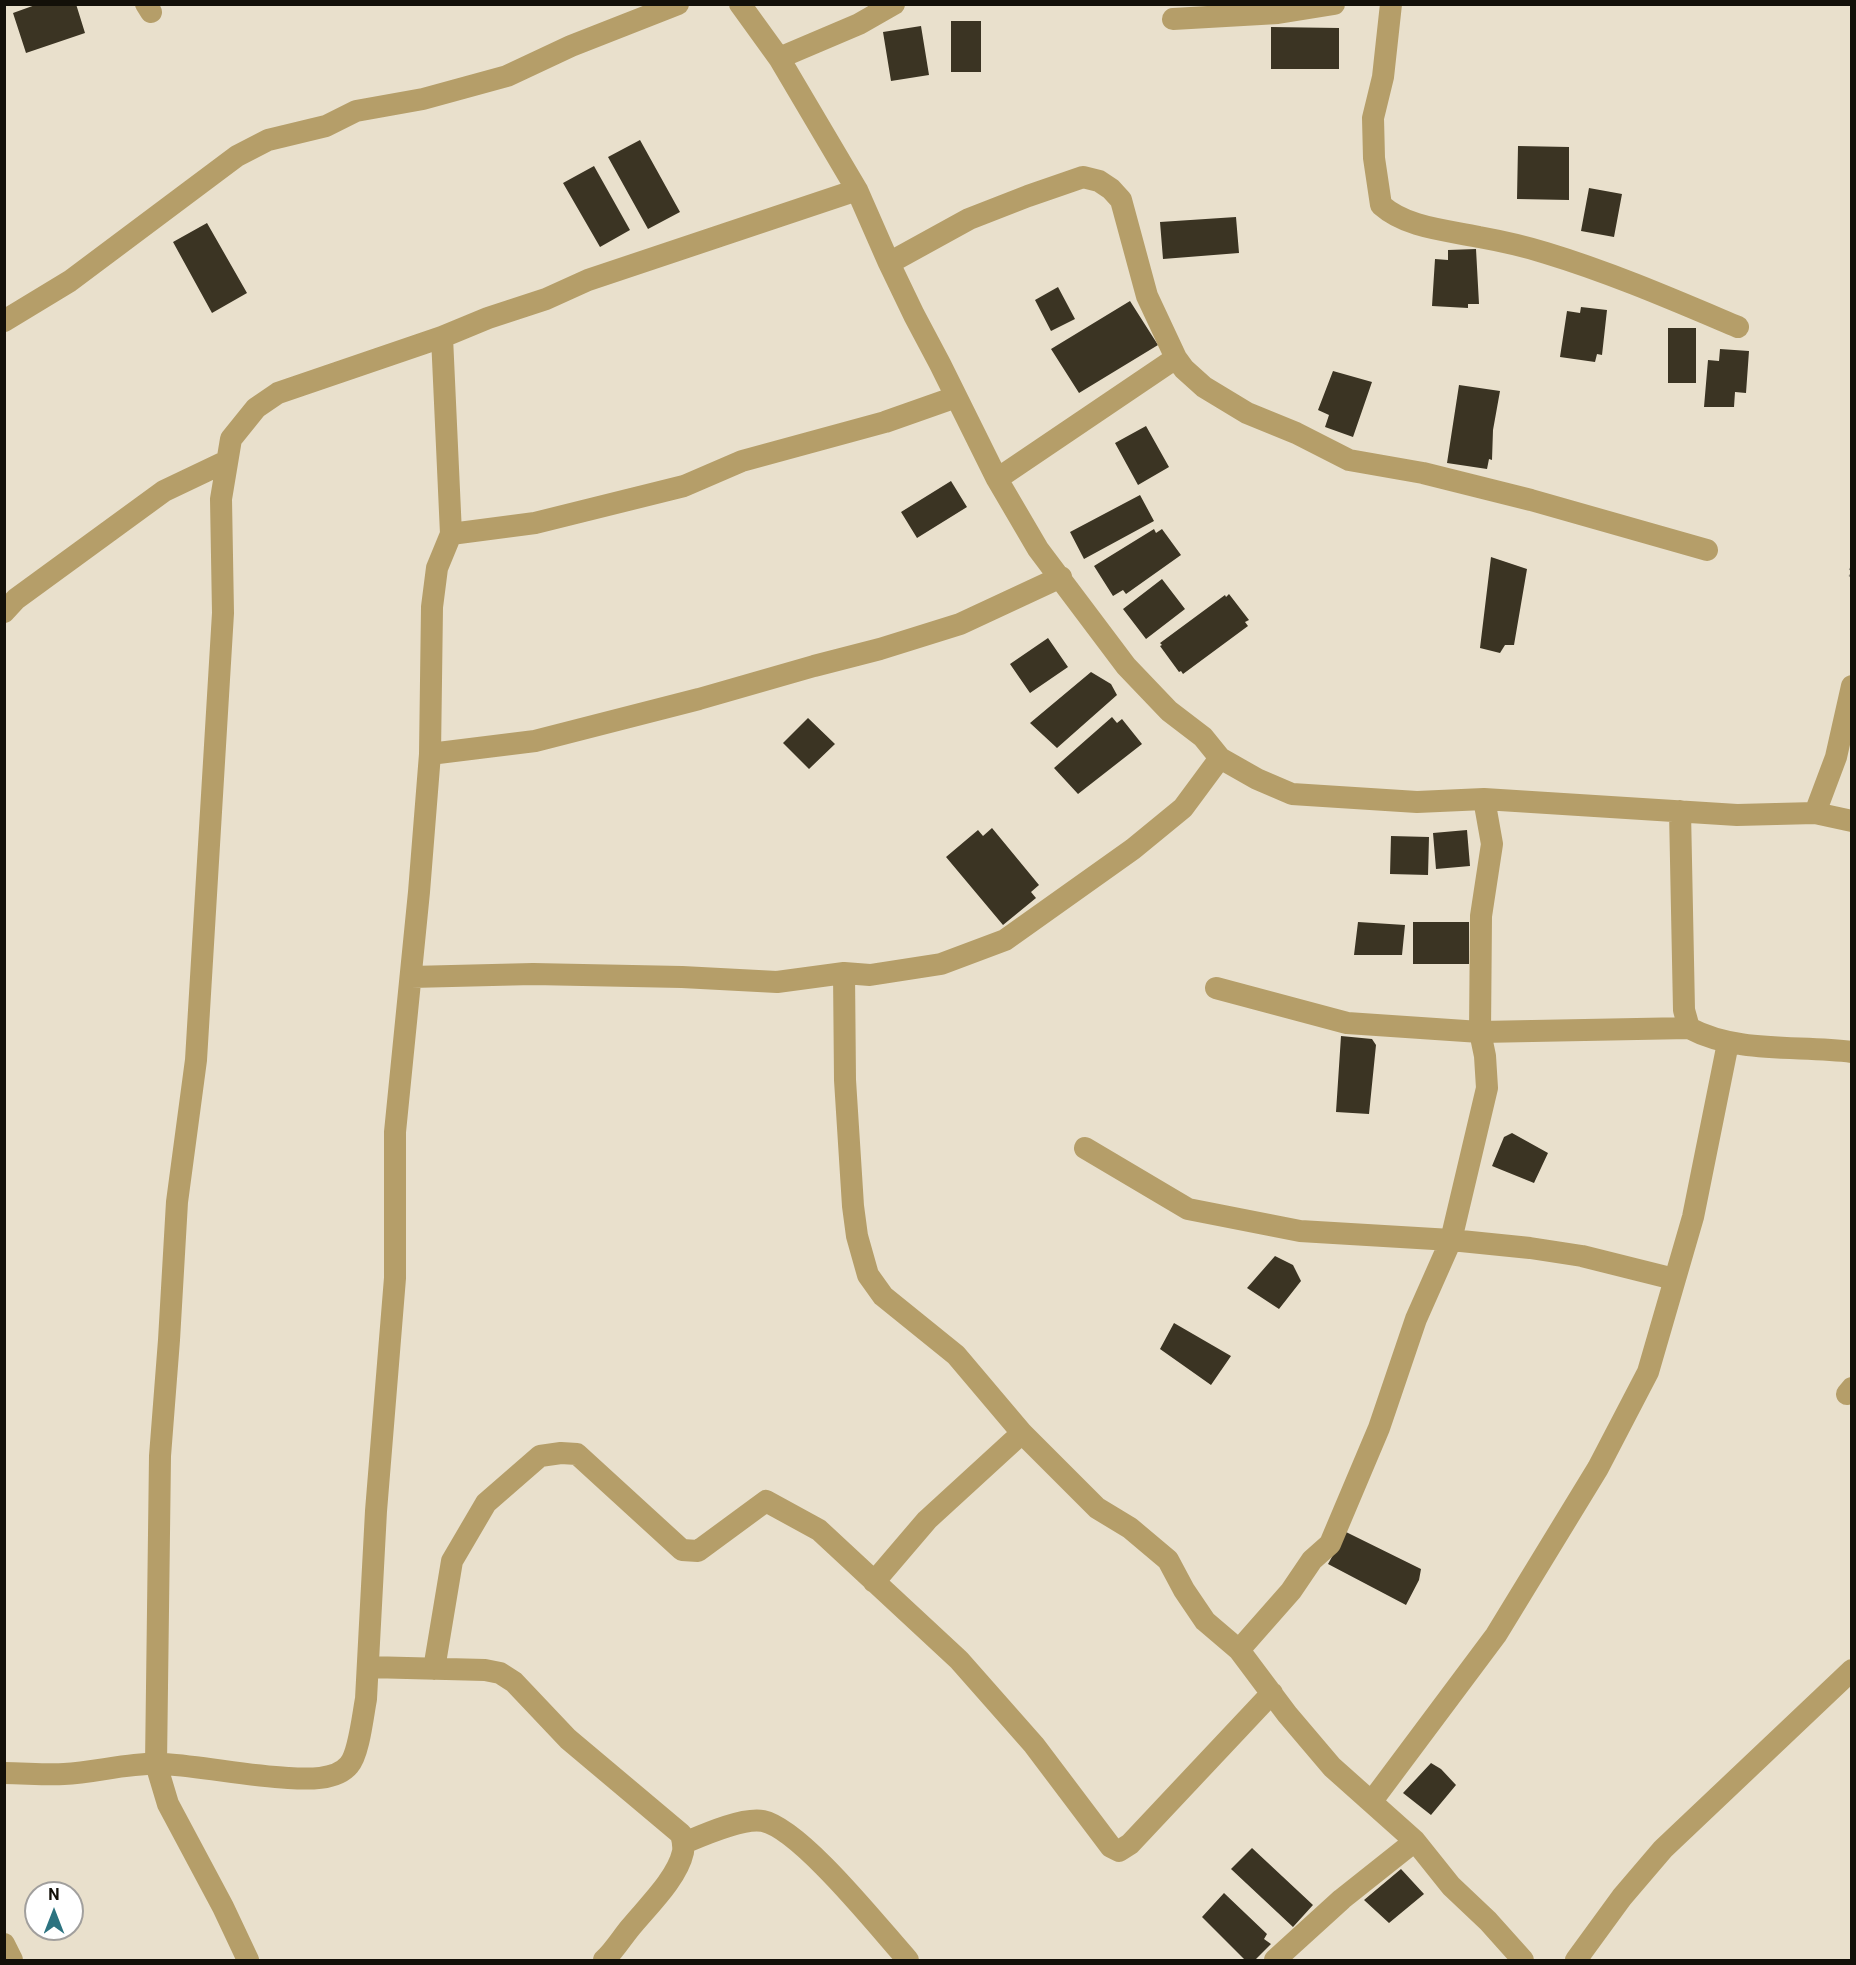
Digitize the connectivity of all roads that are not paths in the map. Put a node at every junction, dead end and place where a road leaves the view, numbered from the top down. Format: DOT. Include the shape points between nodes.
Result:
graph roads {
  1 [pos="678,4"];
  2 [pos="740,4"];
  3 [pos="894,4"];
  4 [pos="1334,4"];
  5 [pos="1391,4"];
  6 [pos="1173,19"];
  7 [pos="778,58"];
  8 [pos="857,190"];
  9 [pos="888,263"];
  10 [pos="4,321"];
  11 [pos="1738,327"];
  12 [pos="442,337"];
  13 [pos="1176,358"];
  14 [pos="956,397"];
  15 [pos="227,461"];
  16 [pos="997,479"];
  17 [pos="451,534"];
  18 [pos="1707,550"];
  19 [pos="1061,577"];
  20 [pos="4,612"];
  21 [pos="1851,686"];
  22 [pos="430,754"];
  23 [pos="1220,758"];
  24 [pos="1484,799"];
  25 [pos="1680,811"];
  26 [pos="1815,813"];
  27 [pos="1851,821"];
  28 [pos="843,973"];
  29 [pos="411,977"];
  30 [pos="1216,987"];
  31 [pos="1689,1028"];
  32 [pos="1480,1032"];
  33 [pos="1728,1043"];
  34 [pos="1851,1052"];
  35 [pos="1085,1148"];
  36 [pos="1451,1240"];
  37 [pos="1674,1279"];
  38 [pos="1022,1433"];
  39 [pos="874,1582"];
  40 [pos="1239,1650"];
  41 [pos="368,1667"];
  42 [pos="434,1669"];
  43 [pos="1851,1670"];
  44 [pos="1272,1693"];
  45 [pos="156,1764"];
  46 [pos="4,1773"];
  47 [pos="1372,1801"];
  48 [pos="1415,1841"];
  49 [pos="684,1843"];
  50 [pos="4,1944"];
  51 [pos="615,1957"];
  52 [pos="12,1960"];
  53 [pos="248,1960"];
  54 [pos="908,1960"];
  55 [pos="1275,1960"];
  56 [pos="1523,1960"];
  57 [pos="1576,1960"];
  1 -- 10 [label="street" via="507,76 423,99 356,111 326,126 268,140 237,156 70,281"];
  2 -- 7 [label="street"];
  3 -- 7 [label="street" via="859,24"];
  4 -- 6 [label="street" via="1278,13"];
  5 -- 11 [label="street" via="1383,77 1373,118 1381,205 1393,216 1433,230 1544,252 1608,272"];
  7 -- 8 [label="street"];
  8 -- 9 [label="street"];
  8 -- 12 [label="street" via="588,280"];
  9 -- 13 [label="street" via="969,219 1028,196 1083,177 1099,181 1121,200 1147,296"];
  9 -- 14 [label="street"];
  12 -- 15 [label="street" via="278,393 256,408 239,428 231,439"];
  12 -- 17 [label="street"];
  13 -- 16 [label="street"];
  13 -- 18 [label="street" via="1204,387 1247,413 1349,460 1531,500"];
  14 -- 16 [label="street"];
  14 -- 17 [label="street" via="885,422 742,461 684,486 535,523"];
  15 -- 20 [label="street" via="164,491 16,599"];
  15 -- 45 [label="street" via="221,499 223,613 196,1060 177,1202 160,1456"];
  16 -- 19 [label="street" via="1038,549"];
  17 -- 22 [label="street" via="437,568 432,607"];
  19 -- 22 [label="street" via="960,624 880,649 535,741"];
  19 -- 23 [label="street" via="1126,666 1169,711 1203,737"];
  21 -- 26 [label="street" via="1836,757"];
  22 -- 29 [label="street"];
  23 -- 24 [label="street" via="1292,794 1417,802"];
  23 -- 28 [label="street" via="1183,808 1005,940 941,964 870,975"];
  24 -- 25 [label="street"];
  24 -- 32 [label="street" via="1492,844 1481,916"];
  25 -- 26 [label="street" via="1737,815"];
  25 -- 31 [label="street" via="1684,1010"];
  26 -- 27 [label="street"];
  28 -- 29 [label="street" via="777,982 533,974"];
  28 -- 38 [label="street" via="853,1206 856,1236 868,1275 883,1296 956,1355"];
  29 -- 41 [label="street" via="395,1132 395,1278"];
  30 -- 32 [label="street" via="1347,1023"];
  31 -- 32 [label="street"];
  31 -- 33 [label="street"];
  32 -- 36 [label="street" via="1488,1088"];
  33 -- 34 [label="street"];
  33 -- 37 [label="street" via="1693,1217"];
  35 -- 36 [label="street" via="1188,1209 1300,1231"];
  36 -- 37 [label="street" via="1582,1256"];
  36 -- 40 [label="street" via="1416,1319 1379,1428 1330,1544 1312,1560 1291,1591"];
  37 -- 47 [label="street" via="1648,1372 1598,1468 1496,1635"];
  38 -- 39 [label="street" via="927,1520"];
  38 -- 40 [label="street" via="1097,1508 1130,1528 1168,1560 1205,1621"];
  39 -- 42 [label="street" via="819,1530 766,1501 698,1551 682,1550 577,1454 540,1456 486,1503 452,1561"];
  39 -- 44 [label="street" via="959,1660 1034,1745 1111,1847 1119,1851 1130,1844"];
  40 -- 44 [label="street"];
  41 -- 42 [label="street"];
  41 -- 45 [label="street" via="354,1755 349,1766 334,1775 271,1778"];
  42 -- 49 [label="street" via="485,1670 514,1682 568,1739 681,1834"];
  43 -- 57 [label="street" via="1663,1849"];
  44 -- 47 [label="street" via="1332,1767"];
  45 -- 46 [label="street" via="64,1774"];
  45 -- 53 [label="street" via="168,1804"];
  47 -- 48 [label="street"];
  48 -- 55 [label="street" via="1342,1899"];
  48 -- 56 [label="street" via="1451,1886"];
  49 -- 51 [label="street" via="666,1885 627,1931"];
  49 -- 54 [label="street" via="729,1825 762,1821 790,1834"];
  50 -- 52 [label="street"];
}
